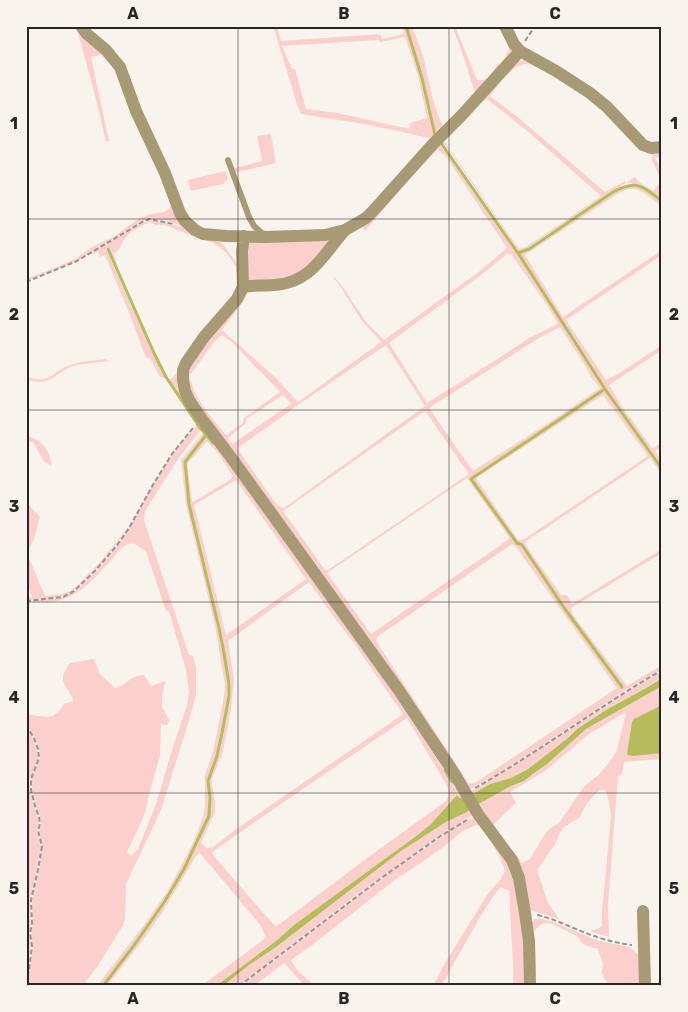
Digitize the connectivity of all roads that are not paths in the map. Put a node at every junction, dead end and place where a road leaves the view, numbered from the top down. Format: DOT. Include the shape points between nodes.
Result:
graph roads {
  1 [pos="81,26"];
  2 [pos="504,26"];
  3 [pos="520,51"];
  4 [pos="662,147"];
  5 [pos="228,160"];
  6 [pos="345,230"];
  7 [pos="244,236"];
  8 [pos="266,237"];
  9 [pos="243,287"];
  10 [pos="643,911"];
  11 [pos="530,986"];
  12 [pos="645,986"];
  1 -- 7 [label="street" via="120,67 185,221 203,234"];
  2 -- 3 [label="street"];
  3 -- 4 [label="street" via="590,93 643,145"];
  3 -- 6 [label="street" via="374,210"];
  5 -- 8 [label="lane" via="248,216"];
  6 -- 8 [label="street" via="325,235"];
  6 -- 9 [label="street" via="321,261 299,279"];
  7 -- 8 [label="street"];
  7 -- 9 [label="street"];
  9 -- 11 [label="street" via="186,363 183,370 185,391 398,689 512,860 519,878 525,913"];
  10 -- 12 [label="street"];
}
